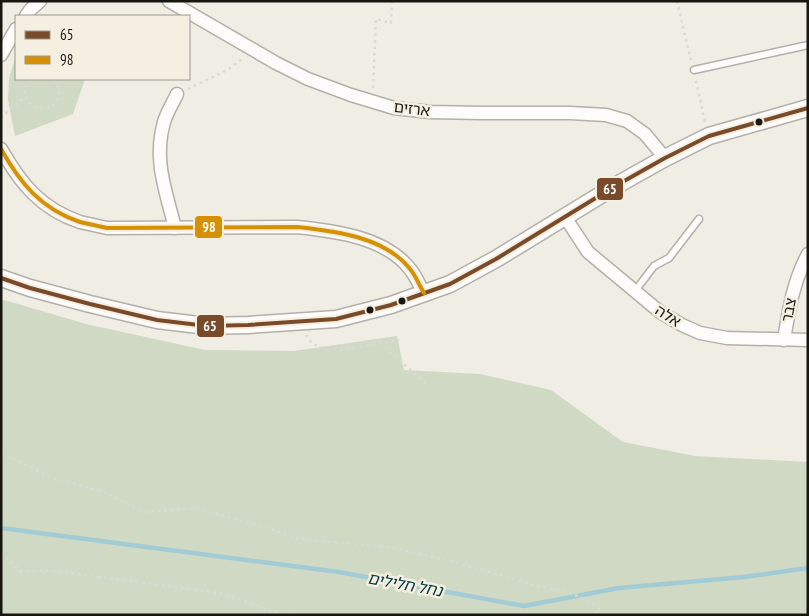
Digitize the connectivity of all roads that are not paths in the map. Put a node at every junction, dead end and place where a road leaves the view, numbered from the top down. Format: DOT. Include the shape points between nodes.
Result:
graph roads {
  1 [pos="40,1"];
  2 [pos="169,1"];
  3 [pos="27,15"];
  4 [pos="15,31"];
  5 [pos="808,45"];
  6 [pos="1,55"];
  7 [pos="694,70"];
  8 [pos="177,94"];
  9 [pos="808,108"];
  10 [pos="1,149"];
  11 [pos="665,158"];
  12 [pos="565,217"];
  13 [pos="699,219"];
  14 [pos="176,228"];
  15 [pos="808,254"];
  16 [pos="1,278"];
  17 [pos="635,291"];
  18 [pos="424,293"];
  19 [pos="784,340"];
  20 [pos="808,340"];
  1 -- 3 [label="street"];
  2 -- 11 [label="street, ארזים" via="308,79 373,102 430,112 606,115 627,121 645,134"];
  4 -- 6 [label="street"];
  5 -- 7 [label="lane"];
  8 -- 14 [label="street" via="165,120 160,142 160,171"];
  9 -- 11 [label="street" via="709,136"];
  10 -- 14 [label="street" via="19,178 51,209 107,228"];
  11 -- 12 [label="street"];
  12 -- 17 [label="street, אלה" via="588,252"];
  12 -- 18 [label="street" via="488,264 450,284"];
  13 -- 17 [label="lane" via="669,258 654,266"];
  14 -- 18 [label="street" via="297,227 349,235 367,240 399,258"];
  15 -- 19 [label="street, צבר" via="799,270"];
  16 -- 18 [label="street" via="157,320 207,326 336,319"];
  17 -- 19 [label="street, אלה" via="660,312 700,333 727,338"];
  19 -- 20 [label="street, אלה"];
}
